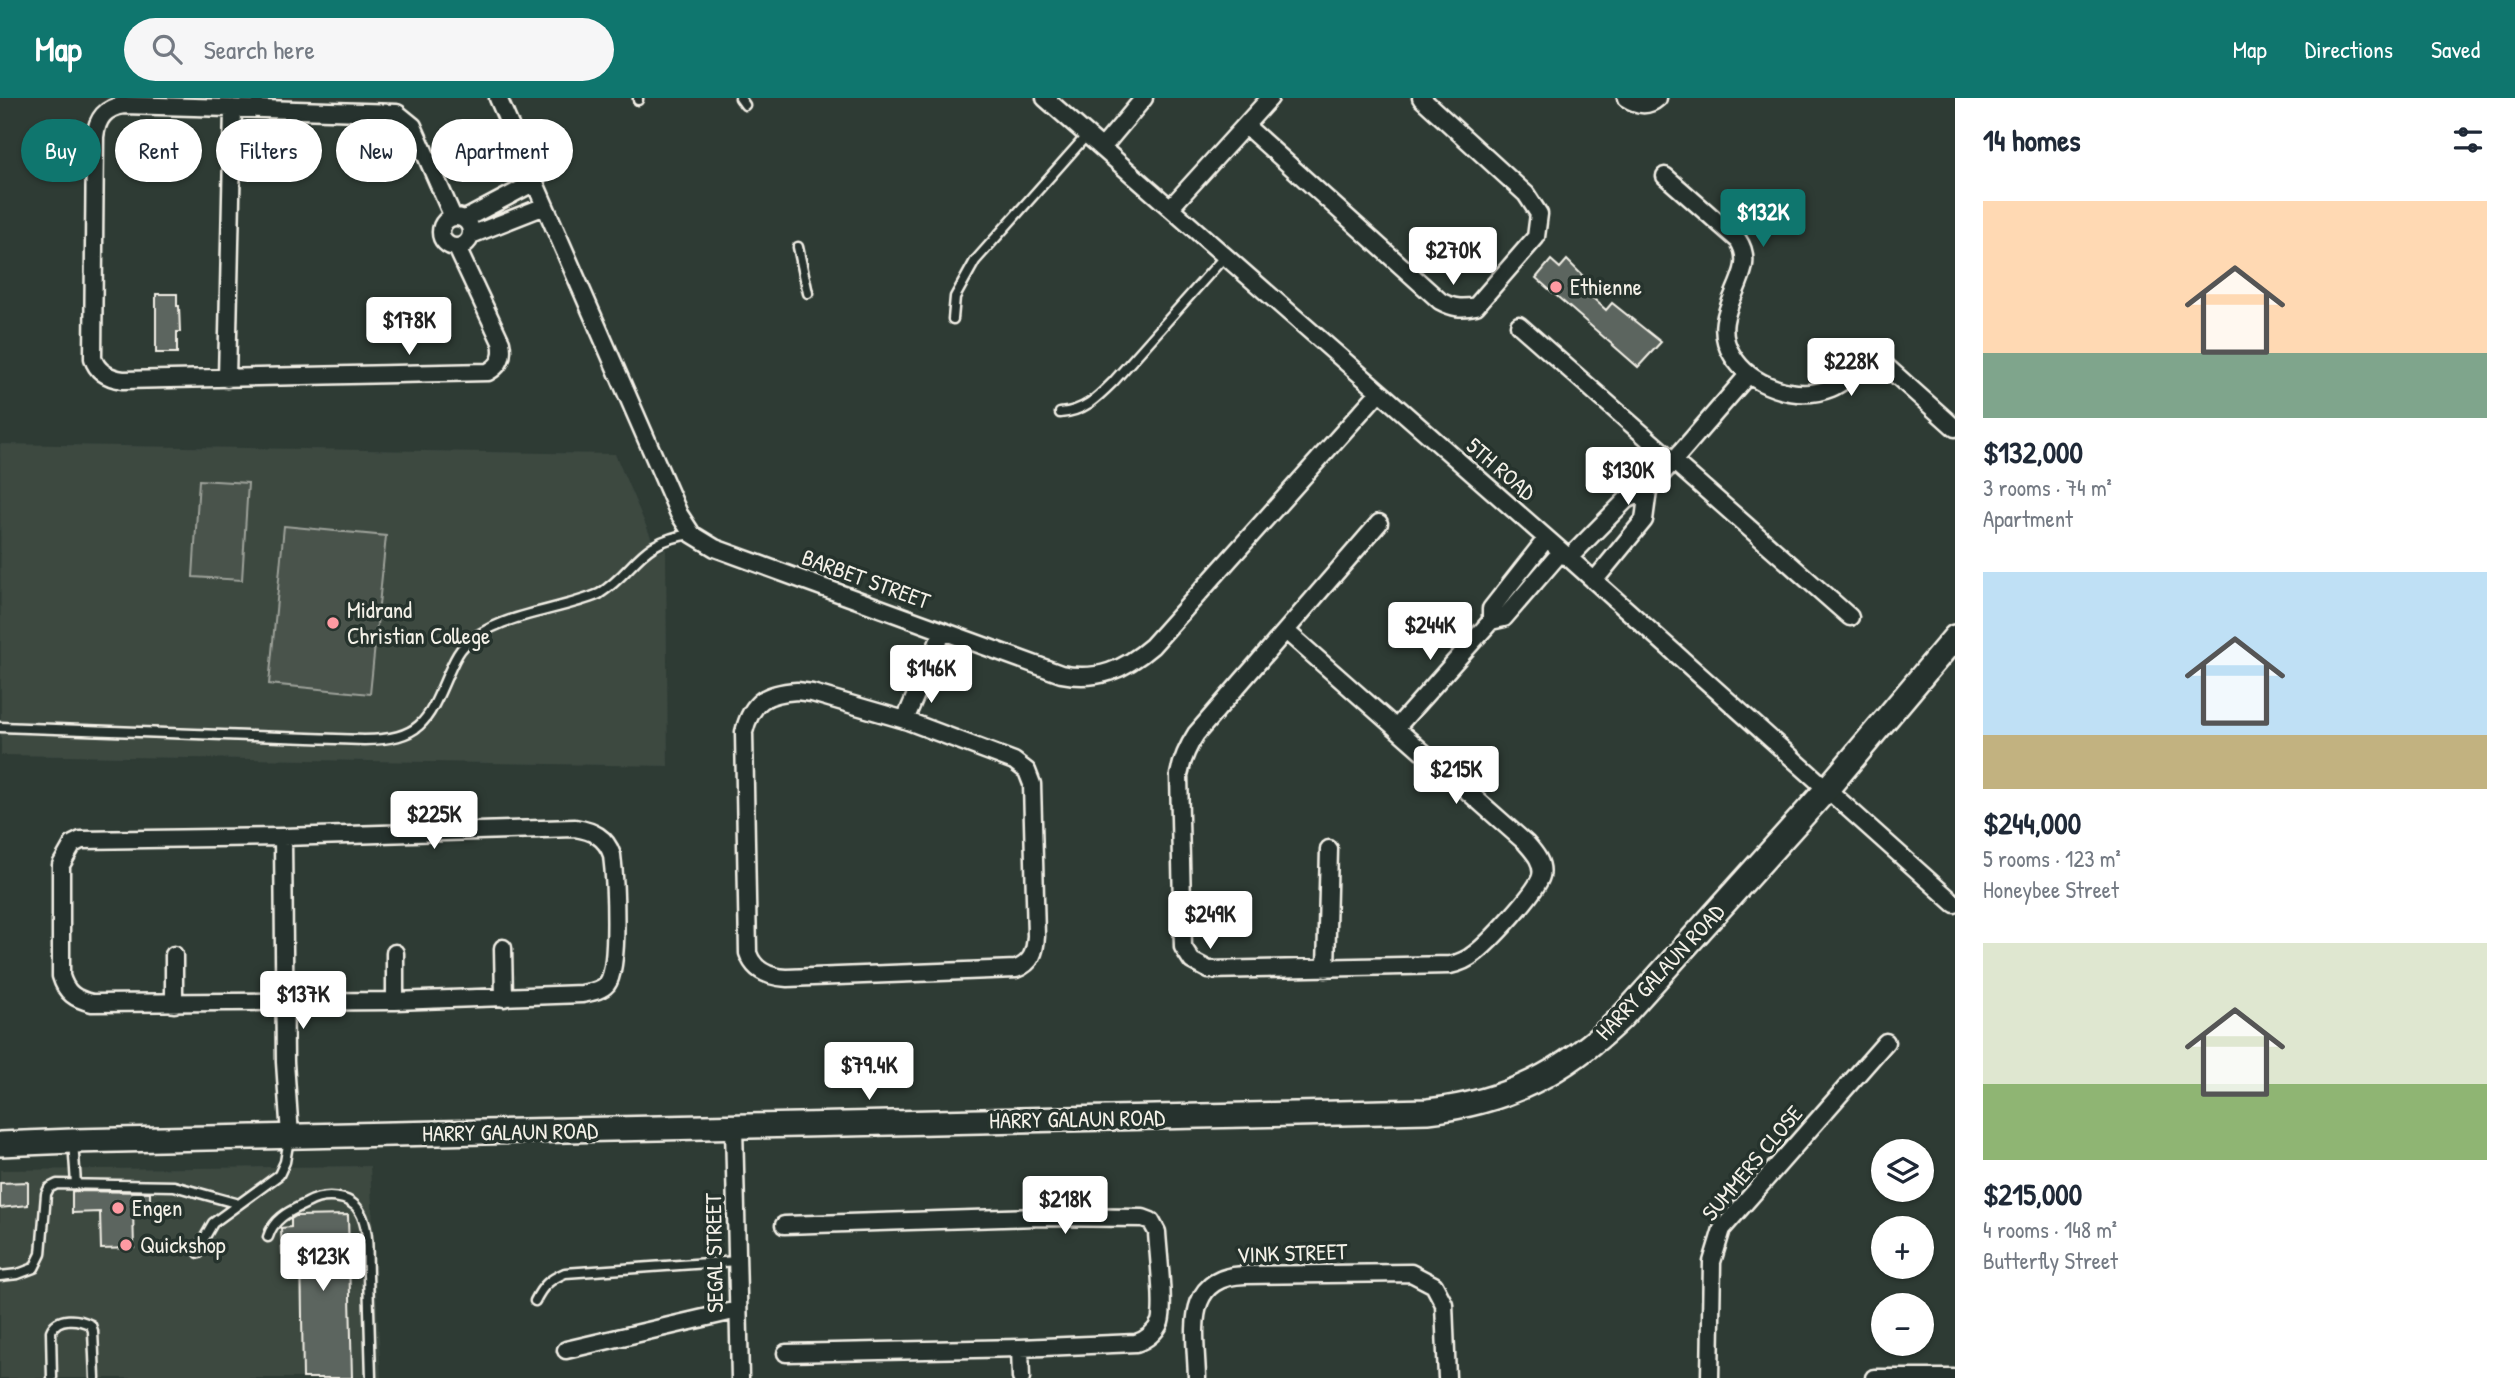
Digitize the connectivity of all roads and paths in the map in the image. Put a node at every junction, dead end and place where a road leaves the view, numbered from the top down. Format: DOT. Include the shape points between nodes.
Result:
graph roads {
  1 [pos="498,98"];
  2 [pos="1045,98"];
  3 [pos="1144,98"];
  4 [pos="1270,98"];
  5 [pos="1422,98"];
  6 [pos="1626,98"];
  7 [pos="1658,98"];
  8 [pos="233,108"];
  9 [pos="507,119"];
  10 [pos="1246,126"];
  11 [pos="1087,135"];
  12 [pos="1102,148"];
  13 [pos="1665,176"];
  14 [pos="535,182"];
  15 [pos="545,206"];
  16 [pos="1171,207"];
  17 [pos="459,218"];
  18 [pos="471,235"];
  19 [pos="798,247"];
  20 [pos="457,248"];
  21 [pos="1225,256"];
  22 [pos="808,293"];
  23 [pos="953,319"];
  24 [pos="1519,326"];
  25 [pos="1748,375"];
  26 [pos="227,379"];
  27 [pos="1379,391"];
  28 [pos="1060,413"];
  29 [pos="1955,429"];
  30 [pos="1672,463"];
  31 [pos="1648,490"];
  32 [pos="1379,523"];
  33 [pos="692,534"];
  34 [pos="1546,539"];
  35 [pos="1565,555"];
  36 [pos="1594,581"];
  37 [pos="1850,618"];
  38 [pos="1491,621"];
  39 [pos="943,631"];
  40 [pos="1286,631"];
  41 [pos="1955,637"];
  42 [pos="905,720"];
  43 [pos="0,727"];
  44 [pos="1396,728"];
  45 [pos="1827,789"];
  46 [pos="283,837"];
  47 [pos="1329,849"];
  48 [pos="1955,904"];
  49 [pos="503,948"];
  50 [pos="395,953"];
  51 [pos="174,955"];
  52 [pos="1326,969"];
  53 [pos="504,998"];
  54 [pos="285,1000"];
  55 [pos="395,1001"];
  56 [pos="174,1004"];
  57 [pos="1885,1042"];
  58 [pos="734,1128"];
  59 [pos="290,1136"];
  60 [pos="73,1141"];
  61 [pos="0,1144"];
  62 [pos="76,1184"];
  63 [pos="239,1204"];
  64 [pos="784,1225"];
  65 [pos="268,1237"];
  66 [pos="199,1253"];
  67 [pos="737,1261"];
  68 [pos="0,1275"];
  69 [pos="535,1301"];
  70 [pos="738,1310"];
  71 [pos="1020,1348"];
  72 [pos="566,1350"];
  73 [pos="786,1353"];
  74 [pos="52,1378"];
  75 [pos="95,1378"];
  76 [pos="371,1378"];
  77 [pos="740,1378"];
  78 [pos="1021,1378"];
  79 [pos="1197,1378"];
  80 [pos="1447,1378"];
  81 [pos="1710,1378"];
  82 [pos="1874,1378"];
  83 [pos="1954,1378"];
  1 -- 9 [label="street"];
  2 -- 11 [label="street, 5TH ROAD"];
  3 -- 12 [label="street"];
  4 -- 10 [label="street"];
  5 -- 10 [label="street" via="1525,194 1539,214 1536,237 1476,306 1463,309 1440,300"];
  6 -- 7 [label="street" via="1639,104"];
  8 -- 17 [label="street" via="397,113 413,126"];
  8 -- 26 [label="street"];
  8 -- 26 [label="street" via="114,107 104,112 95,137 96,366 113,379 123,380"];
  10 -- 16 [label="street"];
  11 -- 12 [label="street, 5TH ROAD"];
  11 -- 23 [label="lane" via="975,261 955,298"];
  12 -- 16 [label="street, 5TH ROAD"];
  13 -- 25 [label="street" via="1744,249 1745,264 1723,325 1728,349"];
  14 -- 15 [label="street"];
  14 -- 17 [label="street"];
  15 -- 18 [label="street"];
  15 -- 33 [label="street" via="679,514"];
  16 -- 21 [label="street, 5TH ROAD"];
  17 -- 18 [label="street" via="471,226"];
  17 -- 20 [label="street" via="444,222 441,231 447,245"];
  18 -- 20 [label="street"];
  19 -- 22 [label="lane"];
  20 -- 26 [label="street" via="501,342 503,356 496,368 476,374"];
  21 -- 27 [label="street, 5TH ROAD"];
  21 -- 28 [label="lane" via="1113,382 1094,400 1073,412"];
  24 -- 30 [label="street"];
  25 -- 29 [label="street" via="1778,389 1815,392 1867,365 1881,364"];
  25 -- 30 [label="street"];
  27 -- 34 [label="street, 5TH ROAD"];
  27 -- 39 [label="street, BARBET STREET" via="1153,646 1120,669 1090,677 1061,674"];
  30 -- 31 [label="street"];
  30 -- 37 [label="street"];
  31 -- 35 [label="street" via="1626,500"];
  31 -- 36 [label="street" via="1644,520"];
  32 -- 40 [label="street"];
  33 -- 39 [label="street, BARBET STREET" via="715,548"];
  33 -- 43 [label="lane" via="648,548 599,594 483,631 456,657 433,711 399,737 364,740"];
  34 -- 35 [label="street, 5TH ROAD"];
  34 -- 38 [label="street" via="1491,610"];
  35 -- 36 [label="street, 5TH ROAD"];
  35 -- 38 [label="street" via="1504,618"];
  36 -- 45 [label="street, 5TH ROAD"];
  38 -- 44 [label="street"];
  39 -- 42 [label="street"];
  40 -- 44 [label="street"];
  40 -- 52 [label="street" via="1196,734 1181,761 1184,947 1192,961 1209,970"];
  41 -- 45 [label="main road, HARRY GALAUN ROAD"];
  42 -- 42 [label="street" via="1014,761 1030,777 1036,936 1032,958 1016,969 786,978 764,973 748,953 744,732 751,711 770,695 797,691"];
  44 -- 52 [label="street" via="1526,843 1539,860 1541,877 1483,947 1463,962"];
  45 -- 48 [label="street, 5TH ROAD"];
  45 -- 58 [label="main road, HARRY GALAUN ROAD" via="1599,1040 1553,1073 1478,1103 1428,1111"];
  46 -- 53 [label="street" via="575,828 599,836 608,844 614,867 615,964 606,986 582,994"];
  46 -- 54 [label="street"];
  46 -- 56 [label="street" via="81,840 66,853 60,879 64,986 80,1000 92,1003"];
  47 -- 52 [label="street"];
  49 -- 53 [label="street"];
  50 -- 55 [label="street"];
  51 -- 56 [label="street"];
  53 -- 55 [label="street"];
  54 -- 55 [label="street"];
  54 -- 56 [label="street"];
  54 -- 59 [label="street"];
  57 -- 81 [label="street, SUMMERS CLOSE" via="1722,1229 1712,1262"];
  58 -- 59 [label="main road, HARRY GALAUN ROAD"];
  58 -- 67 [label="street, SEGAL STREET"];
  59 -- 60 [label="main road, HARRY GALAUN ROAD"];
  59 -- 63 [label="lane" via="282,1171"];
  60 -- 61 [label="main road, HARRY GALAUN ROAD"];
  60 -- 62 [label="lane"];
  62 -- 63 [label="lane" via="174,1185"];
  62 -- 68 [label="lane" via="57,1184 46,1194 41,1254 34,1268"];
  63 -- 66 [label="lane" via="213,1223"];
  64 -- 71 [label="street" via="1049,1217 1136,1217 1151,1222 1157,1232 1161,1315 1151,1335 1136,1343"];
  65 -- 76 [label="lane" via="278,1218 311,1200 339,1198 356,1205 367,1239"];
  67 -- 69 [label="lane" via="565,1273 549,1280"];
  67 -- 70 [label="street, SEGAL STREET"];
  70 -- 72 [label="street"];
  70 -- 77 [label="street, SEGAL STREET"];
  71 -- 73 [label="street"];
  71 -- 78 [label="street"];
  74 -- 75 [label="lane" via="51,1331 61,1320 91,1325"];
  79 -- 80 [label="street, VINK STREET" via="1198,1301 1213,1283 1233,1276 1411,1273 1434,1285 1444,1304"];
  82 -- 83 [label="street"];
}
